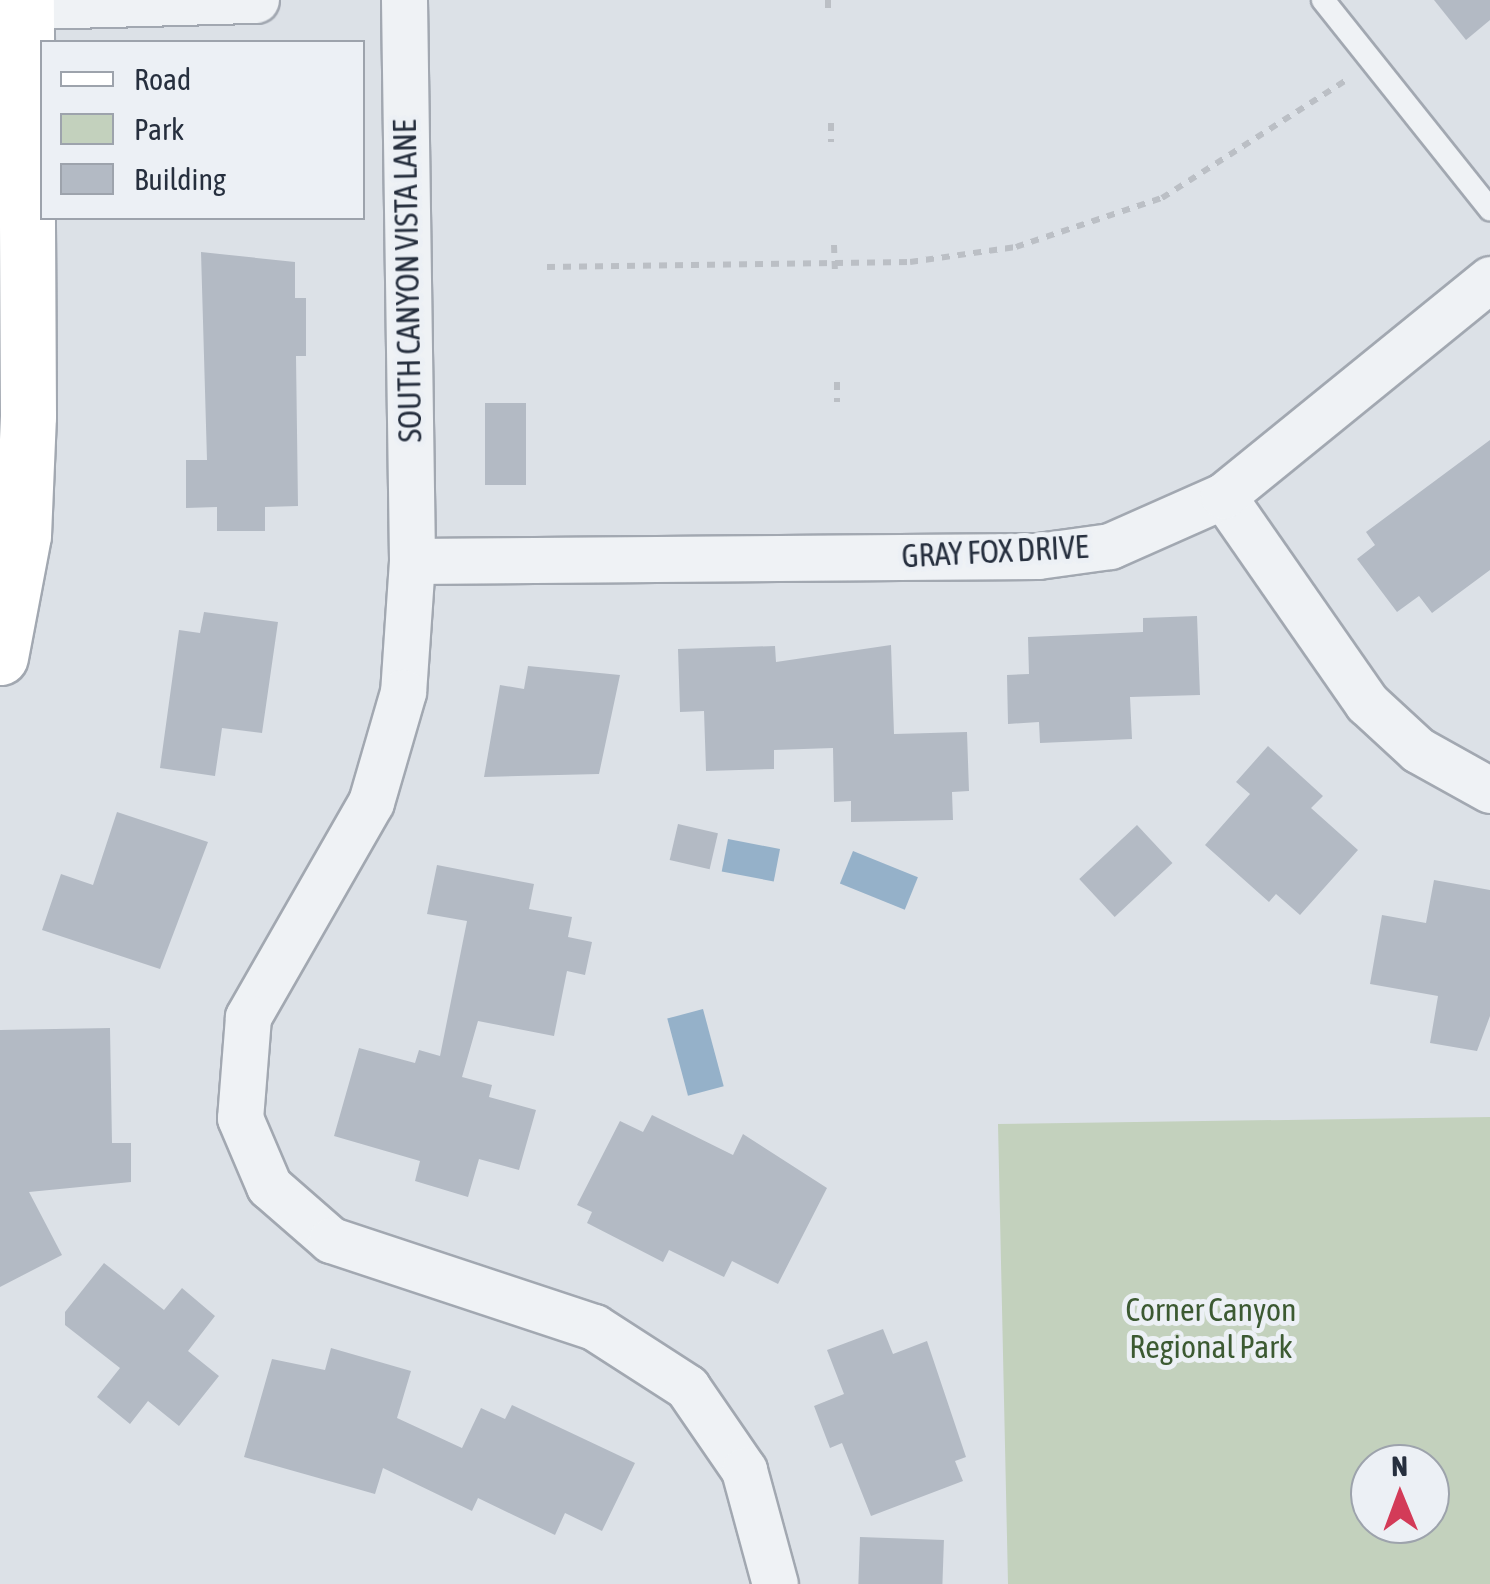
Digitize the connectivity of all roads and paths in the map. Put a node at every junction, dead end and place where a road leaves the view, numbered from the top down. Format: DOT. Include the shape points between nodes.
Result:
graph roads {
  1 [pos="256,0"];
  2 [pos="404,0"];
  3 [pos="828,0"];
  4 [pos="1323,0"];
  5 [pos="18,5"];
  6 [pos="828,15"];
  7 [pos="1345,80"];
  8 [pos="831,123"];
  9 [pos="831,142"];
  10 [pos="1490,210"];
  11 [pos="834,245"];
  12 [pos="835,262"];
  13 [pos="546,267"];
  14 [pos="835,276"];
  15 [pos="1490,279"];
  16 [pos="837,382"];
  17 [pos="837,402"];
  18 [pos="1223,496"];
  19 [pos="412,561"];
  20 [pos="0,657"];
  21 [pos="1490,790"];
  22 [pos="775,1584"];
  1 -- 5 [label="street"];
  2 -- 19 [label="street, SOUTH CANYON VISTA LANE"];
  3 -- 6 [label="path"];
  4 -- 10 [label="lane"];
  5 -- 20 [label="street" via="28,416 23,536"];
  7 -- 12 [label="path" via="1218,170 1069,235 962,256"];
  8 -- 9 [label="path"];
  11 -- 12 [label="path"];
  12 -- 13 [label="path"];
  12 -- 14 [label="path"];
  15 -- 18 [label="street, GRAY FOX DRIVE"];
  16 -- 17 [label="path"];
  18 -- 19 [label="street, GRAY FOX DRIVE" via="1145,537 1038,556"];
  18 -- 21 [label="street" via="1367,703 1418,750"];
  19 -- 22 [label="street, SOUTH CANYON VISTA LANE" via="403,692 384,770 241,1043 246,1141 269,1186 331,1240 594,1327 672,1375 744,1470"];
}
